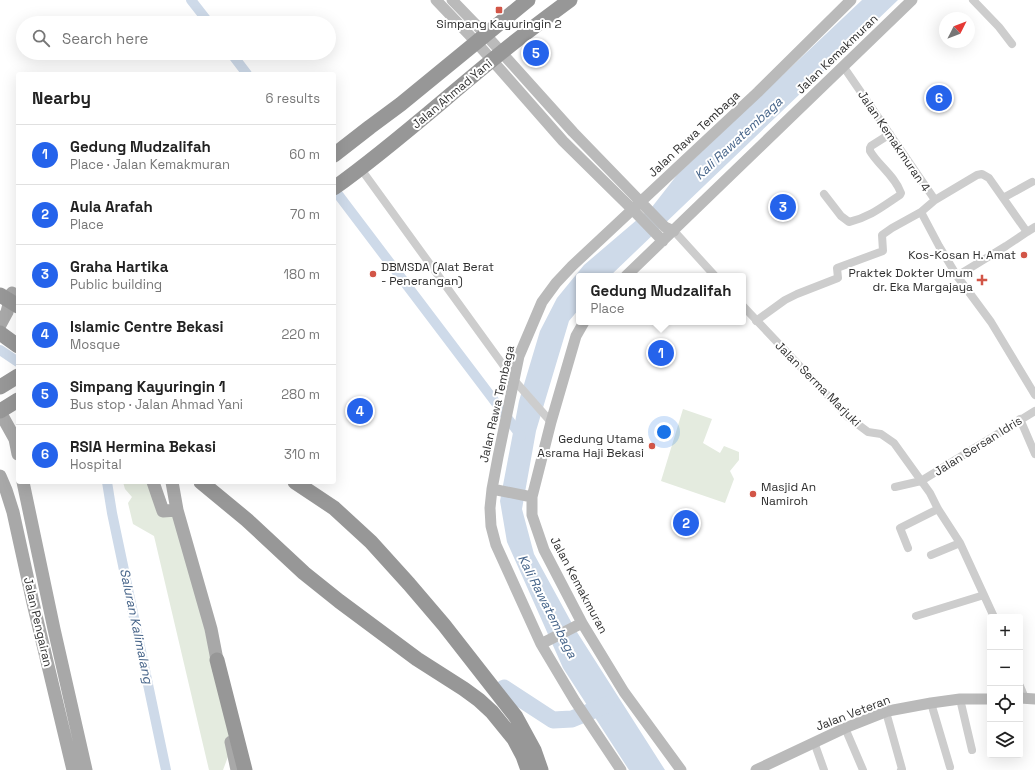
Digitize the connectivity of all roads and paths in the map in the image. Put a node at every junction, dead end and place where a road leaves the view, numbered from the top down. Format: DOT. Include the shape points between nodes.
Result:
graph roads {
  1 [pos="436,0"];
  2 [pos="452,0"];
  3 [pos="528,0"];
  4 [pos="570,0"];
  5 [pos="851,0"];
  6 [pos="912,0"];
  7 [pos="973,0"];
  8 [pos="481,38"];
  9 [pos="1012,44"];
  10 [pos="497,56"];
  11 [pos="843,66"];
  12 [pos="564,122"];
  13 [pos="554,131"];
  14 [pos="890,134"];
  15 [pos="339,151"];
  16 [pos="361,169"];
  17 [pos="1032,182"];
  18 [pos="336,187"];
  19 [pos="824,194"];
  20 [pos="1003,198"];
  21 [pos="935,200"];
  22 [pos="645,206"];
  23 [pos="922,212"];
  24 [pos="636,213"];
  25 [pos="1035,227"];
  26 [pos="669,229"];
  27 [pos="1027,232"];
  28 [pos="659,238"];
  29 [pos="629,273"];
  30 [pos="712,273"];
  31 [pos="958,276"];
  32 [pos="10,295"];
  33 [pos="746,309"];
  34 [pos="756,321"];
  35 [pos="0,325"];
  36 [pos="582,325"];
  37 [pos="0,333"];
  38 [pos="16,345"];
  39 [pos="516,383"];
  40 [pos="1035,395"];
  41 [pos="16,401"];
  42 [pos="1035,411"];
  43 [pos="0,412"];
  44 [pos="547,418"];
  45 [pos="1020,420"];
  46 [pos="16,444"];
  47 [pos="1035,454"];
  48 [pos="0,476"];
  49 [pos="921,482"];
  50 [pos="24,484"];
  51 [pos="154,484"];
  52 [pos="172,484"];
  53 [pos="203,484"];
  54 [pos="298,484"];
  55 [pos="895,487"];
  56 [pos="495,490"];
  57 [pos="528,496"];
  58 [pos="938,509"];
  59 [pos="177,510"];
  60 [pos="960,543"];
  61 [pos="908,548"];
  62 [pos="931,555"];
  63 [pos="984,595"];
  64 [pos="993,614"];
  65 [pos="916,616"];
  66 [pos="580,624"];
  67 [pos="543,643"];
  68 [pos="217,660"];
  69 [pos="960,699"];
  70 [pos="987,699"];
  71 [pos="931,703"];
  72 [pos="886,712"];
  73 [pos="845,728"];
  74 [pos="814,742"];
  75 [pos="972,750"];
  76 [pos="950,767"];
  77 [pos="761,768"];
  78 [pos="73,770"];
  79 [pos="86,770"];
  80 [pos="237,770"];
  81 [pos="245,770"];
  82 [pos="528,770"];
  83 [pos="541,770"];
  84 [pos="621,770"];
  85 [pos="681,770"];
  86 [pos="824,770"];
  87 [pos="863,770"];
  88 [pos="901,770"];
  1 -- 8 [label="street"];
  2 -- 8 [label="street"];
  3 -- 8 [label="highway, Jalan Ahmad Yani"];
  4 -- 10 [label="highway, Jalan Ahmad Yani"];
  5 -- 22 [label="street, Jalan Rawa Tembaga"];
  6 -- 11 [label="street, Jalan Kemakmuran"];
  7 -- 9 [label="street"];
  8 -- 10 [label="street"];
  8 -- 15 [label="highway, Jalan Ahmad Yani"];
  10 -- 12 [label="street"];
  10 -- 13 [label="street"];
  10 -- 16 [label="highway, Jalan Ahmad Yani"];
  11 -- 14 [label="street, Jalan Kemakmuran 4"];
  11 -- 26 [label="street, Jalan Kemakmuran"];
  12 -- 13 [label="street"];
  12 -- 22 [label="street"];
  13 -- 24 [label="street"];
  14 -- 19 [label="street" via="871,146 870,151 896,183 900,195 871,214 849,222"];
  14 -- 21 [label="street, Jalan Kemakmuran 4"];
  16 -- 18 [label="highway, Jalan Ahmad Yani"];
  16 -- 39 [label="street"];
  17 -- 20 [label="street"];
  20 -- 21 [label="street, Jalan Kemakmuran 4" via="989,178 977,174"];
  20 -- 27 [label="street, Jalan Kemakmuran 4"];
  21 -- 23 [label="street"];
  22 -- 24 [label="street, Jalan Rawa Tembaga"];
  22 -- 26 [label="street"];
  23 -- 31 [label="street"];
  23 -- 34 [label="street" via="882,235 883,251 837,268 838,278 785,300"];
  24 -- 28 [label="street"];
  24 -- 39 [label="street, Jalan Rawa Tembaga" via="572,266 542,302 519,356"];
  25 -- 27 [label="street"];
  26 -- 28 [label="street, Jalan Kemakmuran"];
  26 -- 30 [label="street"];
  27 -- 31 [label="street"];
  28 -- 29 [label="street, Jalan Kemakmuran"];
  31 -- 40 [label="street" via="991,322"];
  32 -- 35 [label="main road" via="7,312"];
  33 -- 34 [label="street, Jalan Serma Marjuki"];
  34 -- 49 [label="street, Jalan Serma Marjuki" via="848,417 868,432 881,434 894,443"];
  36 -- 44 [label="street, Jalan Kemakmuran"];
  37 -- 38 [label="highway"];
  39 -- 44 [label="street"];
  39 -- 56 [label="street, Jalan Rawa Tembaga" via="498,457"];
  41 -- 43 [label="highway"];
  42 -- 45 [label="street, Jalan Sersan Idris"];
  43 -- 46 [label="main road"];
  44 -- 57 [label="street, Jalan Kemakmuran"];
  45 -- 47 [label="street"];
  45 -- 49 [label="street, Jalan Sersan Idris"];
  48 -- 78 [label="main road, Jalan Pengairan" via="13,512"];
  49 -- 55 [label="street"];
  49 -- 58 [label="street, Jalan Serma Marjuki"];
  50 -- 79 [label="main road"];
  51 -- 59 [label="main road" via="163,511"];
  52 -- 59 [label="main road"];
  53 -- 82 [label="highway" via="339,601 417,660 479,700 492,712 517,745"];
  54 -- 83 [label="highway" via="334,508 371,542 444,625 516,717 534,750"];
  56 -- 57 [label="street"];
  56 -- 67 [label="street, Jalan Rawa Tembaga" via="490,508 496,545"];
  57 -- 66 [label="street, Jalan Kemakmuran" via="544,550"];
  58 -- 60 [label="street, Jalan Serma Marjuki"];
  58 -- 61 [label="street" via="900,528"];
  59 -- 68 [label="main road"];
  60 -- 62 [label="street"];
  60 -- 63 [label="street, Jalan Serma Marjuki"];
  63 -- 64 [label="street, Jalan Serma Marjuki"];
  63 -- 65 [label="street"];
  66 -- 67 [label="street"];
  66 -- 85 [label="street, Jalan Kemakmuran" via="624,692"];
  67 -- 84 [label="street, Jalan Rawa Tembaga" via="575,700"];
  68 -- 80 [label="main road" via="226,723"];
  68 -- 81 [label="highway"];
  69 -- 70 [label="street, Jalan Veteran"];
  69 -- 71 [label="street, Jalan Veteran"];
  69 -- 75 [label="street"];
  71 -- 72 [label="street, Jalan Veteran"];
  71 -- 76 [label="street"];
  72 -- 73 [label="street, Jalan Veteran"];
  72 -- 88 [label="street"];
  73 -- 74 [label="street, Jalan Veteran"];
  73 -- 87 [label="street"];
  74 -- 77 [label="street, Jalan Veteran"];
  74 -- 86 [label="street"];
}
